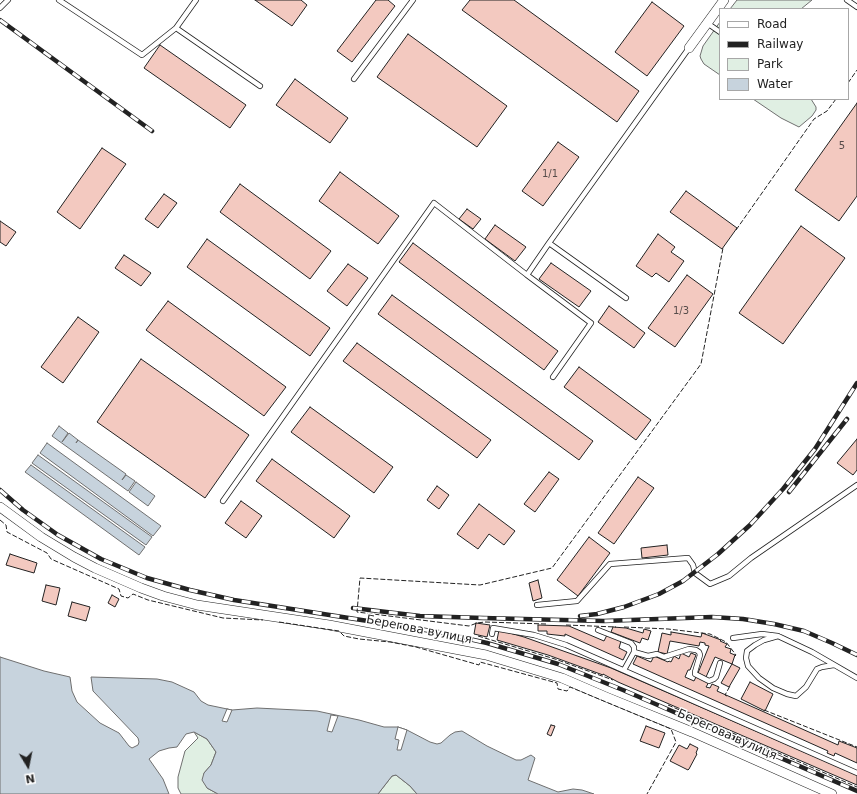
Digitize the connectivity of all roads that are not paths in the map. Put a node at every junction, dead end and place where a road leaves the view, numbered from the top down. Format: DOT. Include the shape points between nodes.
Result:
graph roads {
  1 [pos="8,0"];
  2 [pos="59,0"];
  3 [pos="196,0"];
  4 [pos="413,0"];
  5 [pos="724,0"];
  6 [pos="847,0"];
  7 [pos="857,7"];
  8 [pos="0,8"];
  9 [pos="707,22"];
  10 [pos="176,28"];
  11 [pos="719,31"];
  12 [pos="689,48"];
  13 [pos="354,80"];
  14 [pos="260,86"];
  15 [pos="549,243"];
  16 [pos="527,275"];
  17 [pos="626,298"];
  18 [pos="553,377"];
  19 [pos="857,485"];
  20 [pos="223,501"];
  21 [pos="0,507"];
  22 [pos="537,605"];
  23 [pos="598,630"];
  24 [pos="492,634"];
  25 [pos="778,636"];
  26 [pos="733,638"];
  27 [pos="634,652"];
  28 [pos="720,663"];
  29 [pos="834,665"];
  30 [pos="624,670"];
  31 [pos="857,678"];
  32 [pos="857,773"];
  33 [pos="832,794"];
  1 -- 8 [label="lane"];
  2 -- 10 [label="lane" via="142,55"];
  3 -- 10 [label="lane"];
  4 -- 13 [label="lane"];
  5 -- 9 [label="street"];
  6 -- 7 [label="lane"];
  9 -- 11 [label="lane"];
  9 -- 12 [label="street"];
  10 -- 14 [label="lane"];
  12 -- 15 [label="lane"];
  15 -- 16 [label="lane"];
  15 -- 17 [label="lane"];
  16 -- 18 [label="lane" via="591,323"];
  16 -- 20 [label="lane" via="434,203"];
  19 -- 22 [label="lane" via="729,576 710,584 695,573 688,558 610,564 577,601"];
  21 -- 33 [label="street, Берегова вулиця" via="74,557 163,596 205,606 329,625 486,655 562,678"];
  23 -- 27 [label="lane" via="631,643"];
  24 -- 30 [label="lane" via="493,628 534,635 566,645"];
  25 -- 26 [label="lane" via="762,634"];
  25 -- 29 [label="lane"];
  25 -- 29 [label="lane" via="755,645 748,651 746,658 748,666 773,688 796,696 806,687 817,669"];
  27 -- 28 [label="lane" via="664,657 689,648 696,650 700,655 694,672 709,681 716,677"];
  27 -- 30 [label="lane"];
  29 -- 31 [label="lane"];
  30 -- 32 [label="lane"];
}
